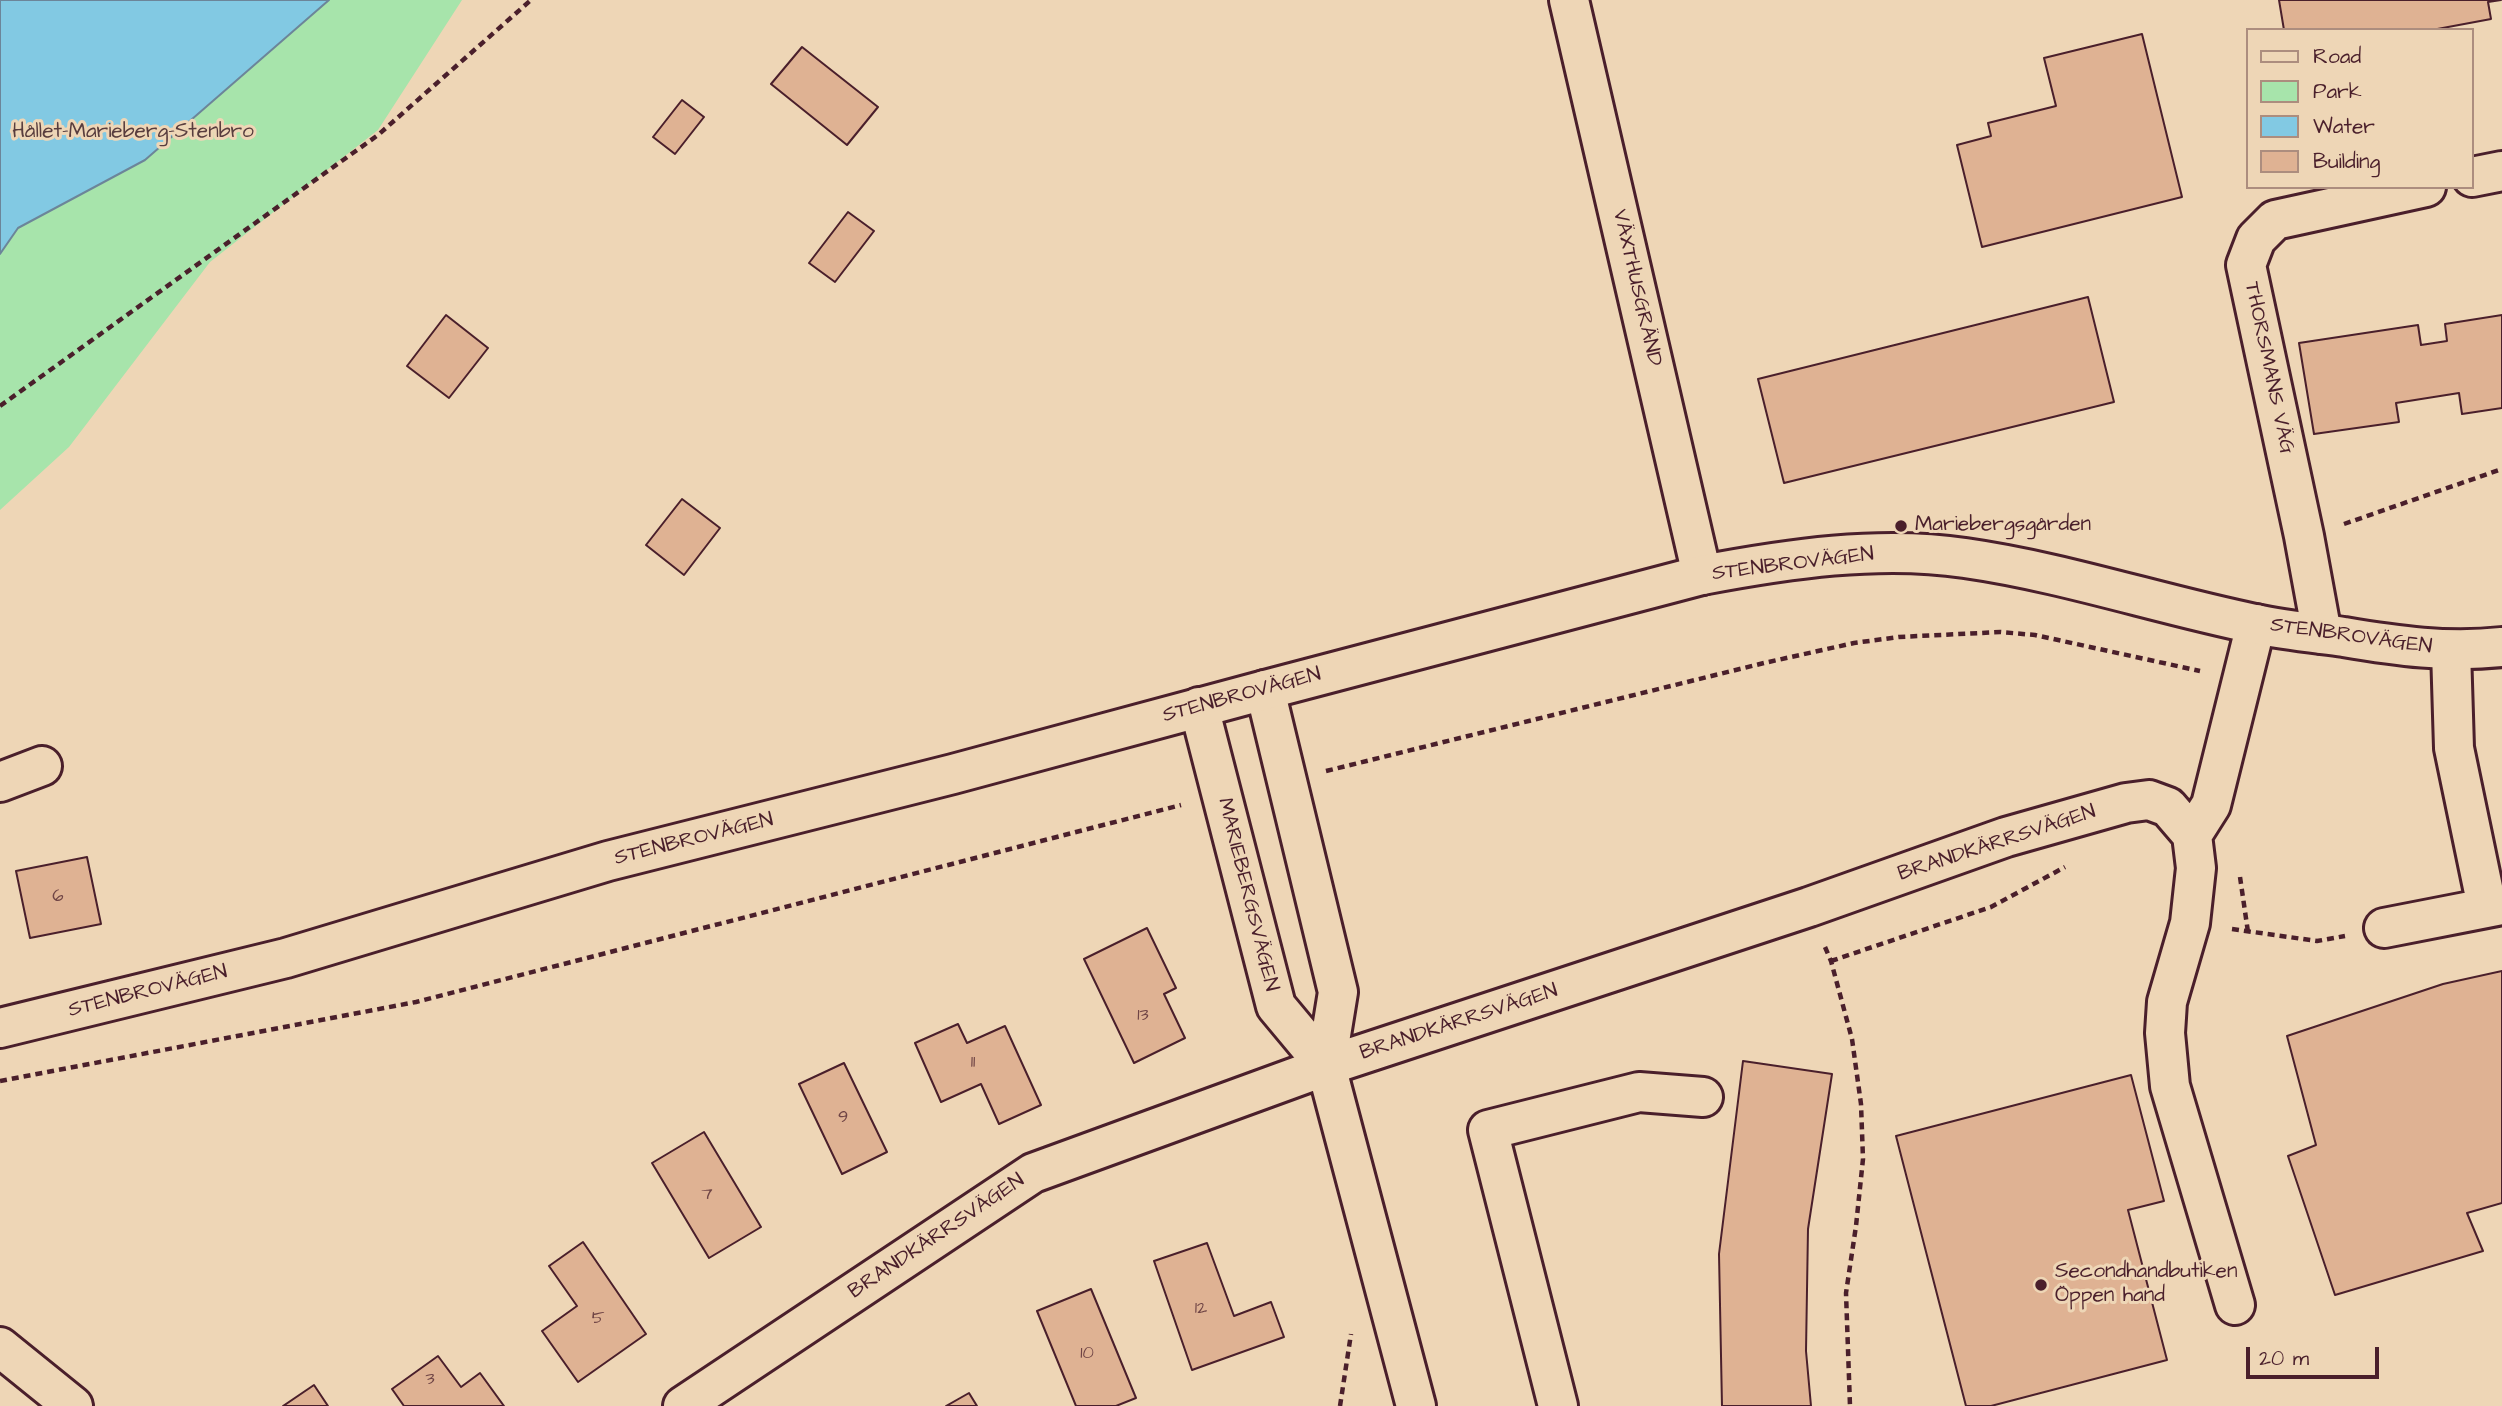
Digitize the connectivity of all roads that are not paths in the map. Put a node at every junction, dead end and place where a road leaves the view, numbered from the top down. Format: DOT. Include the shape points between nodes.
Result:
graph roads {
  1 [pos="1569,0"];
  2 [pos="2502,171"];
  3 [pos="2474,177"];
  4 [pos="2417,189"];
  5 [pos="1702,575"];
  6 [pos="2256,624"];
  7 [pos="2322,634"];
  8 [pos="2502,647"];
  9 [pos="2451,650"];
  10 [pos="1265,690"];
  11 [pos="1199,707"];
  12 [pos="42,766"];
  13 [pos="0,782"];
  14 [pos="2192,835"];
  15 [pos="2495,906"];
  16 [pos="2384,928"];
  17 [pos="0,1028"];
  18 [pos="1326,1066"];
  19 [pos="1703,1097"];
  20 [pos="2235,1305"];
  21 [pos="0,1347"];
  22 [pos="73,1406"];
  23 [pos="683,1406"];
  24 [pos="1416,1406"];
  25 [pos="1558,1406"];
  1 -- 5 [label="street, VÄXTHUSGRÄND"];
  2 -- 3 [label="street"];
  4 -- 7 [label="street, THORSMANS VÄG" via="2275,220 2256,239 2246,265"];
  5 -- 6 [label="street, STENBROVÄGEN" via="1836,557 1906,553 1964,557"];
  5 -- 10 [label="street, STENBROVÄGEN"];
  6 -- 7 [label="street, STENBROVÄGEN"];
  6 -- 14 [label="street" via="2211,805"];
  7 -- 9 [label="street, STENBROVÄGEN"];
  8 -- 9 [label="street, STENBROVÄGEN"];
  9 -- 15 [label="street" via="2454,748"];
  10 -- 11 [label="street, STENBROVÄGEN"];
  10 -- 18 [label="street, MARIEBERGSVÄGEN" via="1338,992"];
  11 -- 17 [label="street, STENBROVÄGEN" via="608,861 286,958"];
  11 -- 18 [label="street, MARIEBERGSVÄGEN" via="1276,1006"];
  12 -- 13 [label="street"];
  14 -- 18 [label="street, BRANDKÄRRSVÄGEN" via="2168,807 2149,800 2126,803 2006,837"];
  14 -- 20 [label="street" via="2196,868 2190,923 2167,1002 2165,1033 2170,1086"];
  15 -- 16 [label="street"];
  18 -- 23 [label="street, BRANDKÄRRSVÄGEN" via="1033,1173"];
  18 -- 24 [label="street, MARIEBERGSVÄGEN"];
  19 -- 25 [label="street" via="1639,1092 1488,1130"];
  21 -- 22 [label="street"];
}
